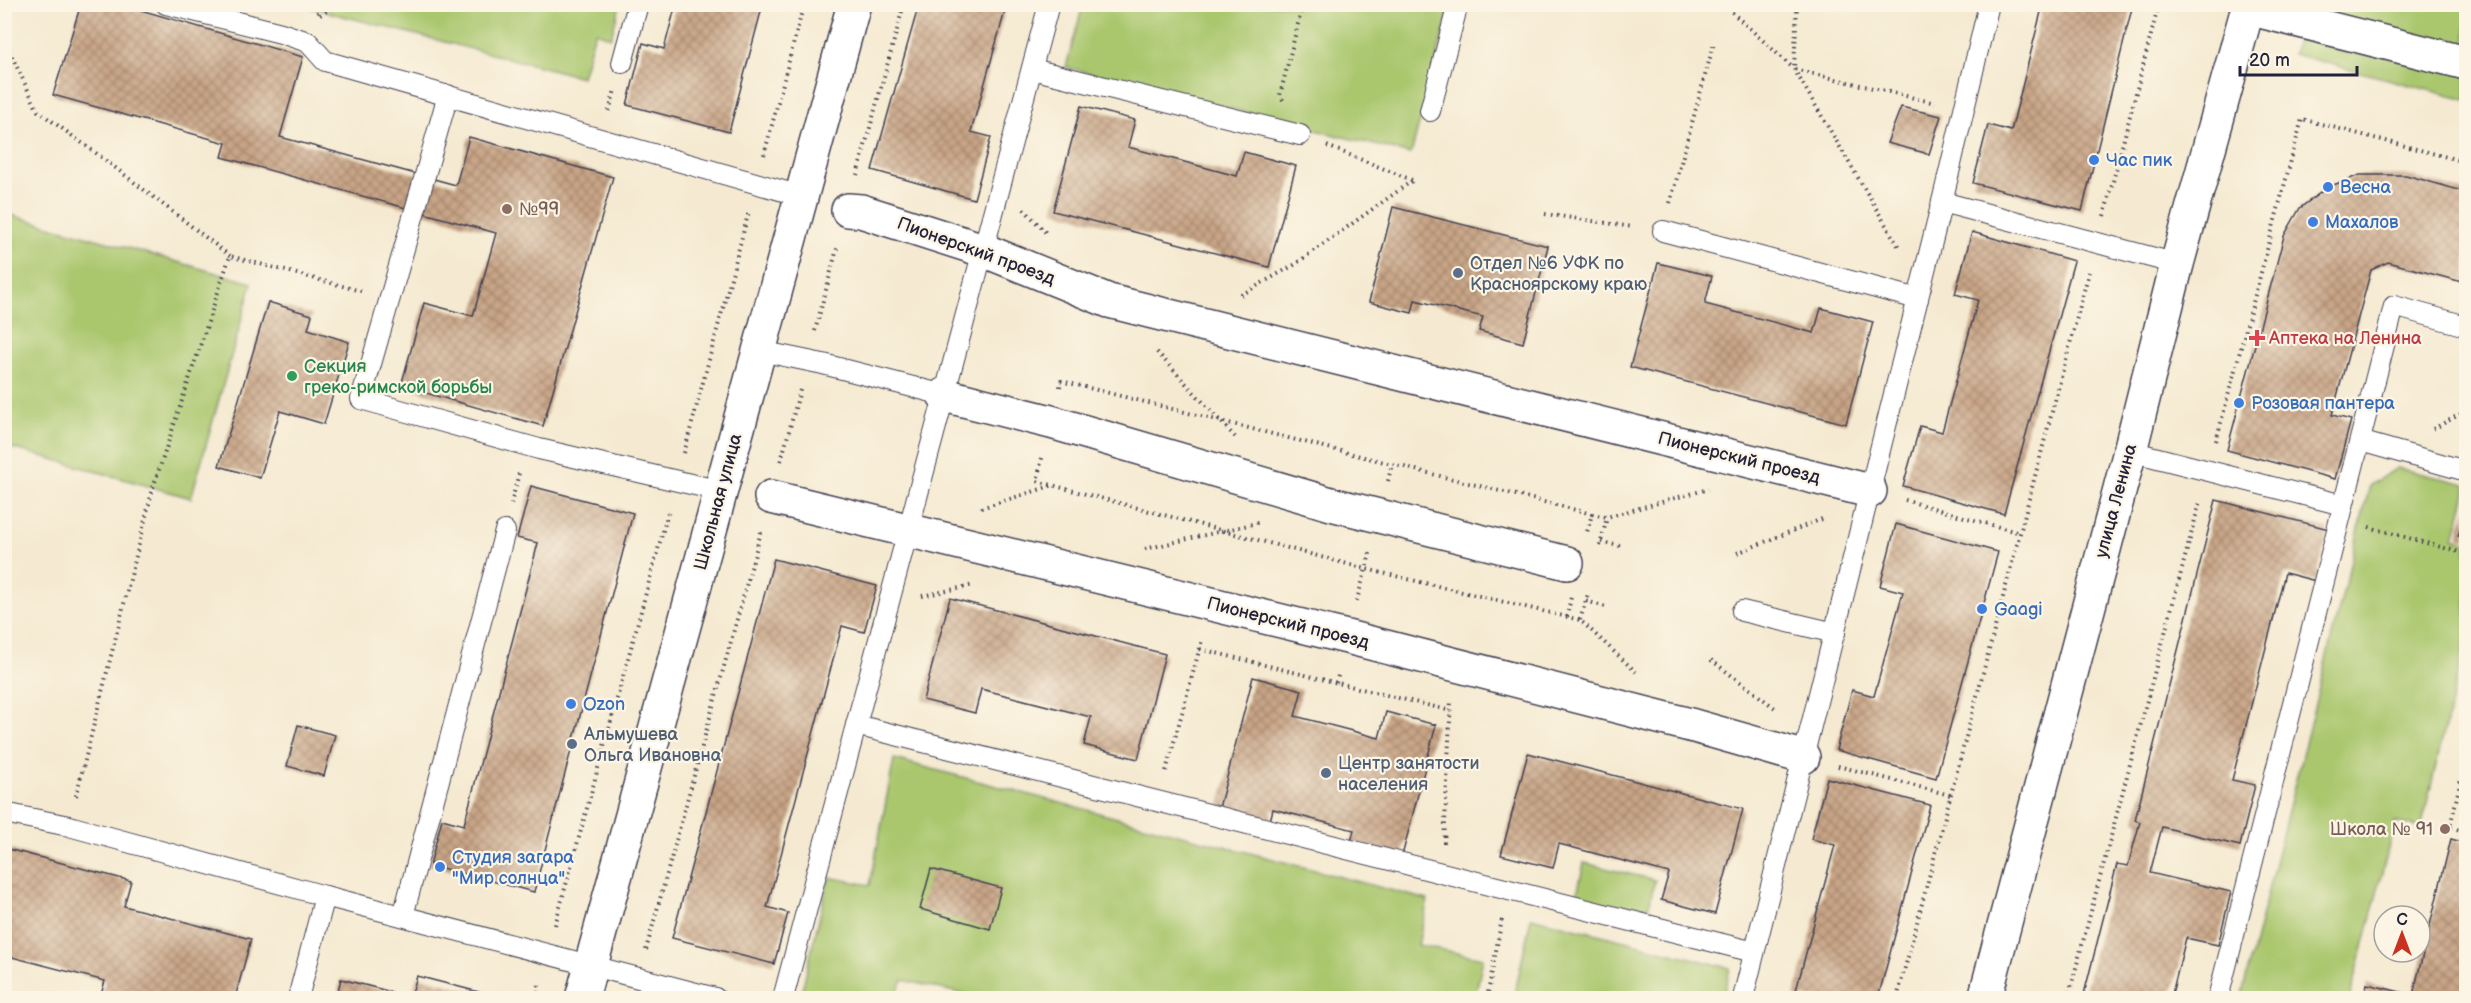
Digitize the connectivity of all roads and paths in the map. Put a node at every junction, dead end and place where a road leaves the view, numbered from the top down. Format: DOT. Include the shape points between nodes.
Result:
graph roads {
  1 [pos="166,4"];
  2 [pos="339,4"];
  3 [pos="638,4"];
  4 [pos="854,4"];
  5 [pos="1049,4"];
  6 [pos="1303,4"];
  7 [pos="1458,4"];
  8 [pos="1723,4"];
  9 [pos="1797,4"];
  10 [pos="1989,4"];
  11 [pos="2159,4"];
  12 [pos="2248,6"];
  13 [pos="312,20"];
  14 [pos="4,40"];
  15 [pos="1714,43"];
  16 [pos="622,63"];
  17 [pos="2466,63"];
  18 [pos="1032,69"];
  19 [pos="1794,69"];
  20 [pos="448,96"];
  21 [pos="1964,110"];
  22 [pos="1430,111"];
  23 [pos="1300,135"];
  24 [pos="2466,162"];
  25 [pos="801,196"];
  26 [pos="1942,202"];
  27 [pos="848,210"];
  28 [pos="1545,214"];
  29 [pos="1663,231"];
  30 [pos="2096,243"];
  31 [pos="983,250"];
  32 [pos="230,256"];
  33 [pos="2176,264"];
  34 [pos="365,292"];
  35 [pos="1920,292"];
  36 [pos="1196,323"];
  37 [pos="2466,326"];
  38 [pos="760,351"];
  39 [pos="944,395"];
  40 [pos="2360,441"];
  41 [pos="525,445"];
  42 [pos="2130,451"];
  43 [pos="2208,471"];
  44 [pos="2466,471"];
  45 [pos="1715,487"];
  46 [pos="721,491"];
  47 [pos="1869,496"];
  48 [pos="771,497"];
  49 [pos="2341,512"];
  50 [pos="1592,514"];
  51 [pos="505,531"];
  52 [pos="909,531"];
  53 [pos="2020,533"];
  54 [pos="1601,542"];
  55 [pos="1620,546"];
  56 [pos="1737,553"];
  57 [pos="2466,554"];
  58 [pos="1567,563"];
  59 [pos="1586,601"];
  60 [pos="1212,605"];
  61 [pos="1606,607"];
  62 [pos="1742,610"];
  63 [pos="1567,617"];
  64 [pos="1835,633"];
  65 [pos="1200,649"];
  66 [pos="1712,660"];
  67 [pos="1453,664"];
  68 [pos="1642,677"];
  69 [pos="1451,711"];
  70 [pos="856,725"];
  71 [pos="1806,746"];
  72 [pos="2466,758"];
  73 [pos="1950,795"];
  74 [pos="1157,801"];
  75 [pos="4,813"];
  76 [pos="69,826"];
  77 [pos="2466,832"];
  78 [pos="1443,873"];
  79 [pos="1507,889"];
  80 [pos="325,896"];
  81 [pos="403,916"];
  82 [pos="1755,952"];
  83 [pos="591,965"];
  84 [pos="298,999"];
  85 [pos="582,999"];
  86 [pos="715,999"];
  87 [pos="783,999"];
  88 [pos="1487,999"];
  89 [pos="1743,999"];
  90 [pos="1897,999"];
  91 [pos="1984,999"];
  92 [pos="2068,999"];
  93 [pos="2218,999"];
  1 -- 20 [label="lane" via="281,33 308,42 325,61"];
  2 -- 13 [label="path"];
  3 -- 16 [label="lane"];
  4 -- 25 [label="street, Школьная улица"];
  5 -- 18 [label="lane"];
  6 -- 23 [label="path" via="1280,96"];
  7 -- 22 [label="lane"];
  8 -- 19 [label="path"];
  9 -- 19 [label="path"];
  10 -- 21 [label="lane"];
  11 -- 30 [label="path"];
  12 -- 17 [label="street"];
  12 -- 33 [label="street, улица Ленина"];
  14 -- 32 [label="path" via="38,111"];
  15 -- 29 [label="path"];
  18 -- 23 [label="lane"];
  18 -- 31 [label="lane"];
  19 -- 21 [label="path"];
  19 -- 35 [label="path"];
  20 -- 25 [label="lane"];
  20 -- 41 [label="lane" via="361,399"];
  21 -- 26 [label="lane"];
  23 -- 36 [label="path" via="1412,181 1294,265"];
  24 -- 43 [label="path" via="2302,119"];
  25 -- 38 [label="street, Школьная улица"];
  26 -- 30 [label="lane"];
  26 -- 35 [label="lane"];
  27 -- 31 [label="street, Пионерский проезд"];
  28 -- 29 [label="path"];
  29 -- 35 [label="lane"];
  30 -- 33 [label="lane"];
  30 -- 53 [label="path"];
  31 -- 36 [label="street, Пионерский проезд" via="1109,301"];
  31 -- 39 [label="lane"];
  32 -- 34 [label="path"];
  32 -- 76 [label="path" via="153,488"];
  33 -- 42 [label="street, улица Ленина"];
  35 -- 47 [label="lane"];
  36 -- 47 [label="street, Пионерский проезд"];
  37 -- 40 [label="lane" via="2394,306"];
  38 -- 39 [label="lane"];
  38 -- 46 [label="street, Школьная улица"];
  39 -- 52 [label="lane"];
  39 -- 58 [label="street" via="1051,422 1331,504"];
  40 -- 44 [label="lane"];
  40 -- 49 [label="lane"];
  41 -- 46 [label="lane"];
  41 -- 51 [label="path"];
  42 -- 43 [label="lane"];
  42 -- 91 [label="street, улица Ленина"];
  43 -- 49 [label="lane"];
  43 -- 92 [label="path"];
  45 -- 50 [label="path" via="1607,518"];
  46 -- 83 [label="street, Школьная улица"];
  47 -- 53 [label="path"];
  47 -- 56 [label="path"];
  47 -- 64 [label="lane"];
  48 -- 52 [label="street, Пионерский проезд"];
  49 -- 57 [label="path"];
  49 -- 93 [label="lane"];
  51 -- 81 [label="lane"];
  52 -- 60 [label="street, Пионерский проезд"];
  52 -- 70 [label="lane"];
  53 -- 73 [label="path"];
  54 -- 55 [label="path"];
  59 -- 61 [label="path"];
  60 -- 65 [label="path"];
  60 -- 67 [label="street, Пионерский проезд"];
  62 -- 64 [label="lane"];
  63 -- 68 [label="path" via="1581,620"];
  64 -- 71 [label="lane"];
  65 -- 69 [label="path"];
  65 -- 74 [label="path"];
  66 -- 71 [label="path"];
  67 -- 69 [label="path"];
  67 -- 71 [label="street, Пионерский проезд" via="1694,726"];
  69 -- 78 [label="path"];
  70 -- 74 [label="lane"];
  70 -- 87 [label="lane"];
  71 -- 73 [label="path"];
  71 -- 82 [label="lane"];
  72 -- 77 [label="path" via="2450,827"];
  73 -- 90 [label="path"];
  74 -- 78 [label="lane"];
  75 -- 76 [label="lane"];
  76 -- 80 [label="lane"];
  78 -- 79 [label="lane"];
  79 -- 82 [label="lane"];
  79 -- 88 [label="path"];
  80 -- 81 [label="lane"];
  80 -- 84 [label="lane"];
  81 -- 83 [label="lane"];
  82 -- 89 [label="lane"];
  83 -- 85 [label="street, Школьная улица"];
  83 -- 86 [label="lane"];
}
